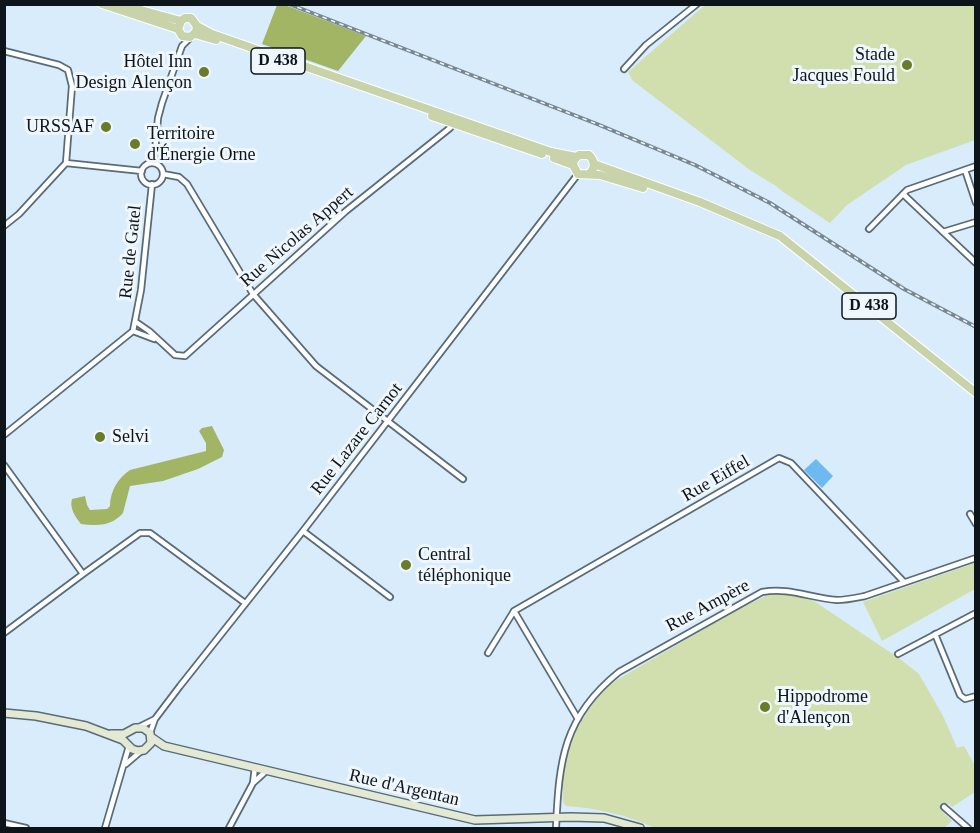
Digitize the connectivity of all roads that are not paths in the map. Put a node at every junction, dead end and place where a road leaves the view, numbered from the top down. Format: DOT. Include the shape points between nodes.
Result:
graph roads {
  1 [pos="102,4"];
  2 [pos="119,4"];
  3 [pos="697,4"];
  4 [pos="181,21"];
  5 [pos="179,32"];
  6 [pos="194,33"];
  7 [pos="182,46"];
  8 [pos="4,51"];
  9 [pos="624,69"];
  10 [pos="455,122"];
  11 [pos="574,161"];
  12 [pos="66,163"];
  13 [pos="153,163"];
  14 [pos="594,164"];
  15 [pos="975,166"];
  16 [pos="965,170"];
  17 [pos="142,171"];
  18 [pos="163,174"];
  19 [pos="578,174"];
  20 [pos="589,174"];
  21 [pos="152,184"];
  22 [pos="903,194"];
  23 [pos="975,203"];
  24 [pos="975,222"];
  25 [pos="4,226"];
  26 [pos="759,226"];
  27 [pos="869,229"];
  28 [pos="943,232"];
  29 [pos="975,263"];
  30 [pos="253,294"];
  31 [pos="136,322"];
  32 [pos="134,331"];
  33 [pos="157,340"];
  34 [pos="975,393"];
  35 [pos="387,421"];
  36 [pos="4,435"];
  37 [pos="4,465"];
  38 [pos="462,479"];
  39 [pos="970,514"];
  40 [pos="975,524"];
  41 [pos="303,531"];
  42 [pos="975,558"];
  43 [pos="83,574"];
  44 [pos="904,582"];
  45 [pos="390,597"];
  46 [pos="245,603"];
  47 [pos="514,611"];
  48 [pos="975,613"];
  49 [pos="4,633"];
  50 [pos="935,634"];
  51 [pos="488,653"];
  52 [pos="898,654"];
  53 [pos="975,696"];
  54 [pos="4,714"];
  55 [pos="155,719"];
  56 [pos="578,719"];
  57 [pos="139,727"];
  58 [pos="129,733"];
  59 [pos="111,734"];
  60 [pos="151,735"];
  61 [pos="128,744"];
  62 [pos="164,746"];
  63 [pos="144,749"];
  64 [pos="124,766"];
  65 [pos="255,767"];
  66 [pos="264,770"];
  67 [pos="253,783"];
  68 [pos="944,807"];
  69 [pos="556,817"];
  70 [pos="4,823"];
  71 [pos="26,828"];
  72 [pos="105,828"];
  73 [pos="229,828"];
  74 [pos="556,828"];
  75 [pos="640,828"];
  76 [pos="968,828"];
  1 -- 5 [label="main road"];
  2 -- 4 [label="main road"];
  3 -- 9 [label="street" via="646,45"];
  4 -- 5 [label="main road"];
  4 -- 6 [label="main road" via="191,18"];
  5 -- 6 [label="main road"];
  5 -- 7 [label="street"];
  6 -- 7 [label="street"];
  6 -- 10 [label="main road, D 438"];
  7 -- 13 [label="street" via="158,118"];
  8 -- 12 [label="street" via="68,70 72,86"];
  10 -- 11 [label="main road, D 438"];
  10 -- 30 [label="street, Rue Nicolas Appert" via="353,204"];
  11 -- 14 [label="main road" via="582,154 589,155"];
  11 -- 19 [label="main road"];
  12 -- 17 [label="street"];
  12 -- 25 [label="street"];
  13 -- 17 [label="street"];
  13 -- 18 [label="street" via="161,167"];
  14 -- 20 [label="main road"];
  14 -- 26 [label="main road, D 438"];
  15 -- 16 [label="street"];
  16 -- 22 [label="street"];
  16 -- 23 [label="street"];
  17 -- 21 [label="street" via="143,179"];
  18 -- 21 [label="street" via="158,183"];
  18 -- 30 [label="street" via="179,177 187,184"];
  19 -- 20 [label="main road"];
  19 -- 35 [label="street, Rue Lazare Carnot"];
  20 -- 26 [label="main road, D 438"];
  21 -- 31 [label="street, Rue de Gatel"];
  22 -- 27 [label="street"];
  22 -- 28 [label="street"];
  24 -- 28 [label="street"];
  26 -- 34 [label="main road, D 438" via="803,253"];
  28 -- 29 [label="street"];
  30 -- 33 [label="street, Rue Nicolas Appert" via="185,356 175,355"];
  30 -- 35 [label="street" via="316,366"];
  31 -- 32 [label="street"];
  31 -- 33 [label="street, Rue Nicolas Appert"];
  32 -- 33 [label="street, Rue Nicolas Appert"];
  32 -- 36 [label="street"];
  35 -- 38 [label="street"];
  35 -- 41 [label="street, Rue Lazare Carnot"];
  37 -- 43 [label="street"];
  39 -- 40 [label="street"];
  41 -- 45 [label="street"];
  41 -- 46 [label="street, Rue Lazare Carnot"];
  42 -- 44 [label="street, Rue Ampère"];
  43 -- 46 [label="street" via="146,532"];
  43 -- 49 [label="street"];
  44 -- 47 [label="street, Rue Eiffel" via="791,463 779,458"];
  44 -- 56 [label="street, Rue Ampère" via="849,599 777,590 752,597 619,672 603,685"];
  46 -- 55 [label="street, Rue Lazare Carnot"];
  47 -- 51 [label="street"];
  47 -- 56 [label="street"];
  48 -- 50 [label="street"];
  50 -- 52 [label="street"];
  50 -- 53 [label="street" via="960,695 965,699"];
  54 -- 59 [label="main road" via="66,722"];
  55 -- 57 [label="street, Rue Lazare Carnot"];
  55 -- 60 [label="street, Rue Lazare Carnot"];
  56 -- 69 [label="street, Rue Ampère" via="563,752"];
  57 -- 58 [label="main road"];
  57 -- 60 [label="main road"];
  58 -- 59 [label="main road"];
  58 -- 61 [label="main road"];
  59 -- 61 [label="main road"];
  60 -- 62 [label="main road, Rue d'Argentan"];
  60 -- 63 [label="main road"];
  61 -- 63 [label="main road" via="135,750"];
  61 -- 64 [label="street"];
  62 -- 63 [label="main road, Rue d'Argentan"];
  62 -- 65 [label="main road, Rue d'Argentan"];
  63 -- 64 [label="street"];
  64 -- 72 [label="street"];
  65 -- 66 [label="main road, Rue d'Argentan"];
  65 -- 67 [label="street"];
  66 -- 67 [label="street"];
  66 -- 69 [label="main road, Rue d'Argentan" via="475,823"];
  67 -- 73 [label="street"];
  68 -- 76 [label="street"];
  69 -- 74 [label="street, Rue Ampère"];
  69 -- 75 [label="main road, Rue d'Argentan" via="604,818"];
  70 -- 71 [label="street"];
}
